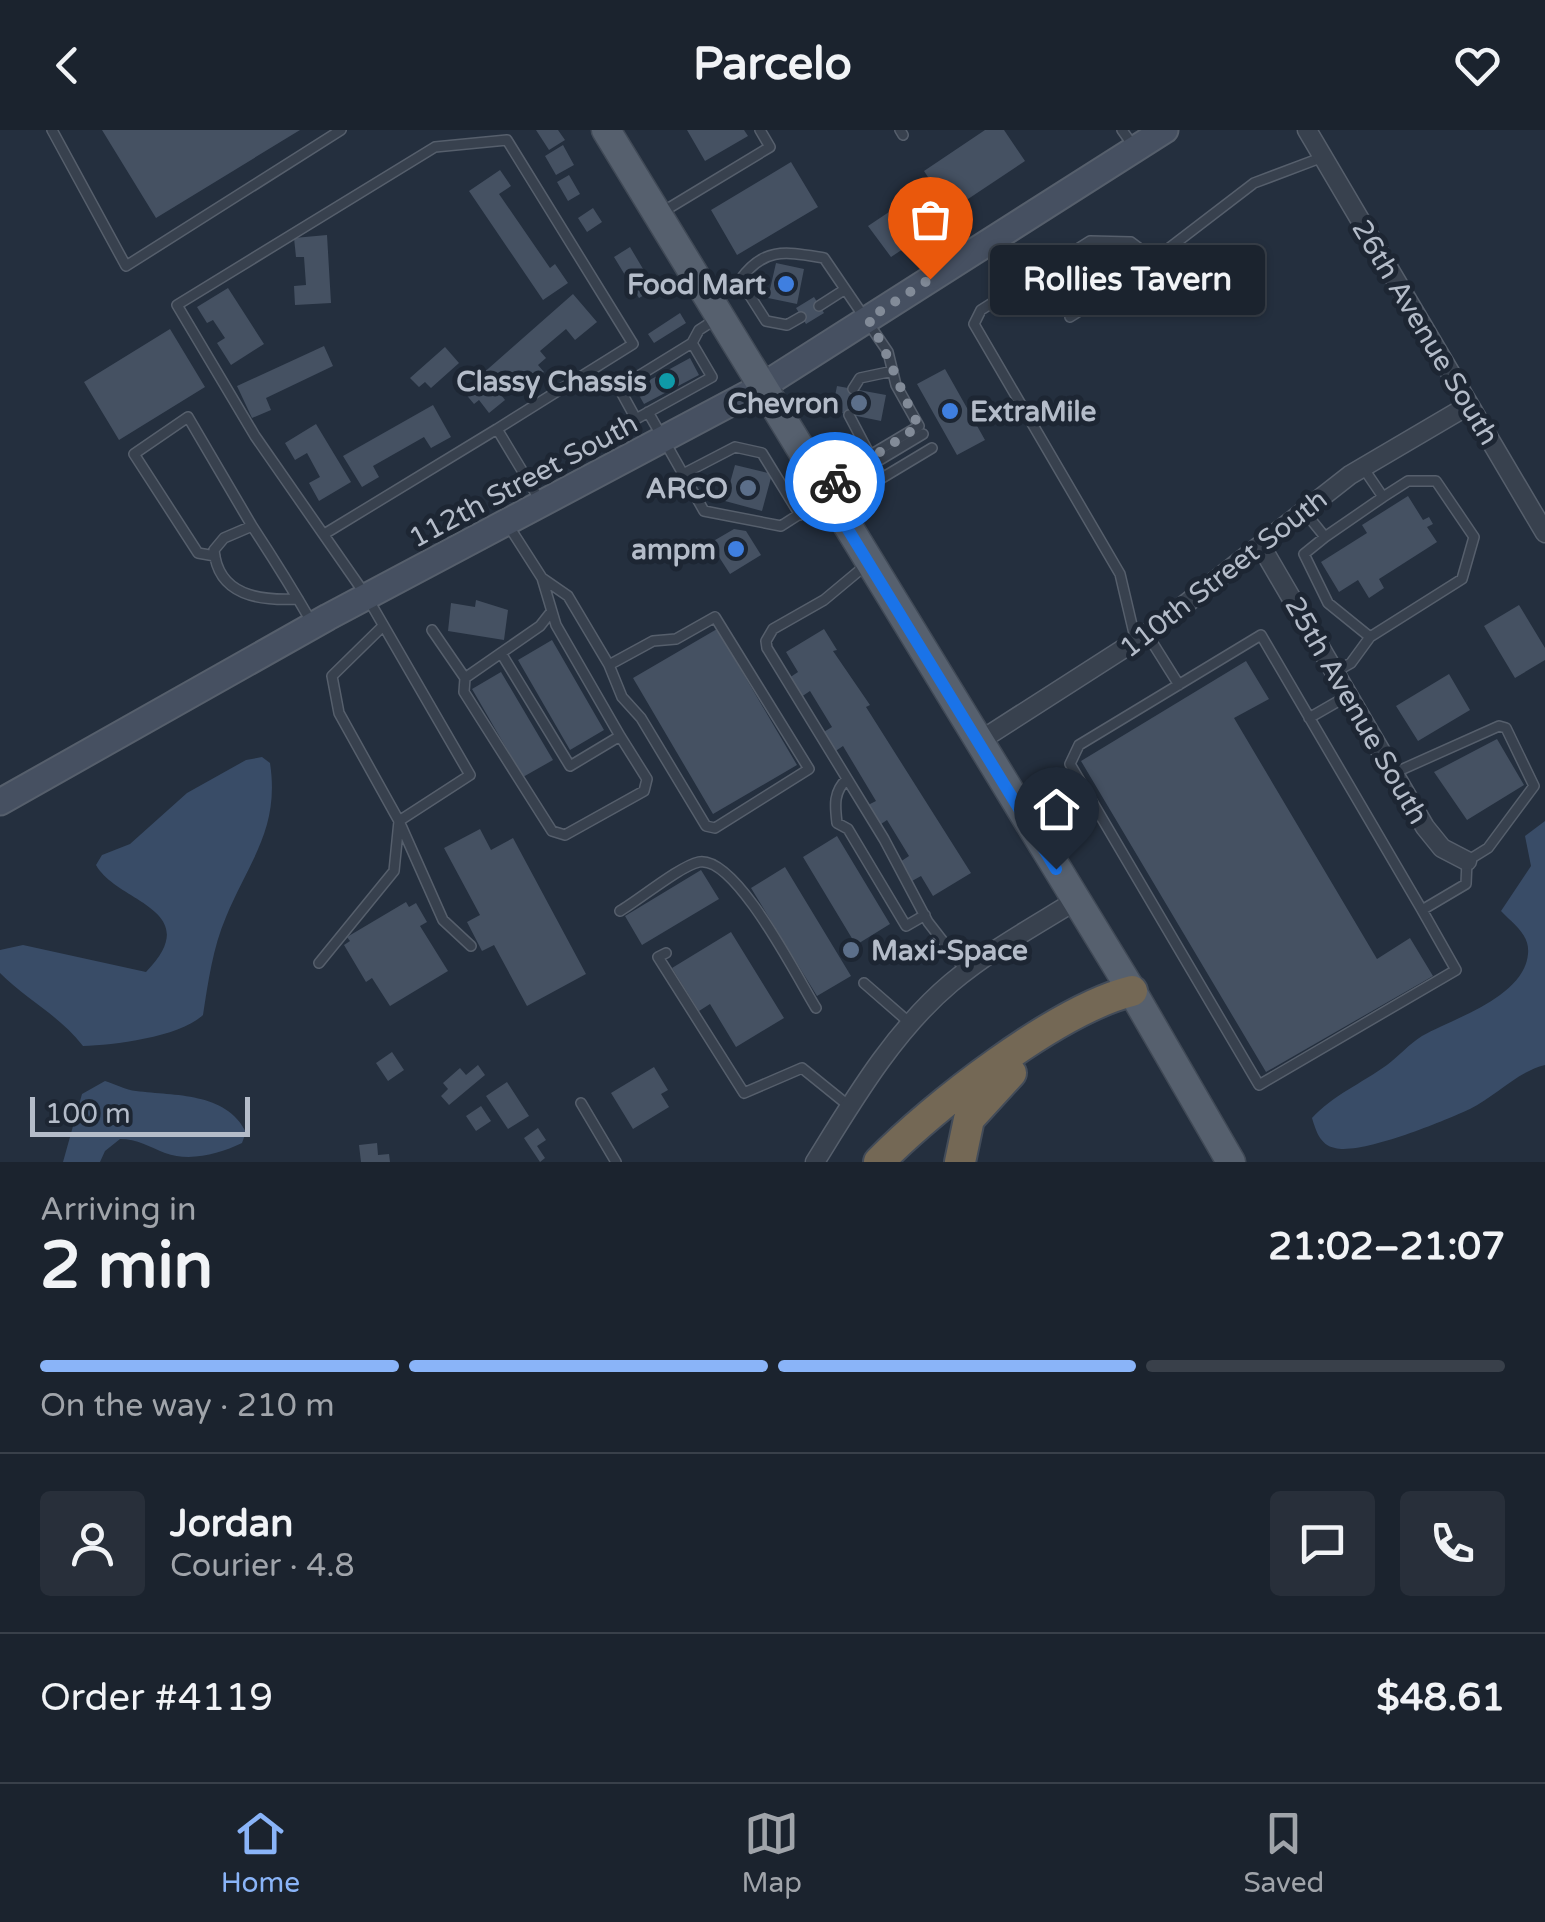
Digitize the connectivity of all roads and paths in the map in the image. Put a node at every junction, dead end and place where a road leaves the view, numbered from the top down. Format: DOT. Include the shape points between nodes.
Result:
graph roads {
  1 [pos="52,130"];
  2 [pos="341,130"];
  3 [pos="606,130"];
  4 [pos="760,130"];
  5 [pos="1166,130"];
  6 [pos="1307,130"];
  7 [pos="1129,140"];
  8 [pos="1322,157"];
  9 [pos="657,215"];
  10 [pos="1155,260"];
  11 [pos="740,280"];
  12 [pos="844,290"];
  13 [pos="819,306"];
  14 [pos="714,308"];
  15 [pos="801,316"];
  16 [pos="1070,318"];
  17 [pos="868,319"];
  18 [pos="692,343"];
  19 [pos="892,371"];
  20 [pos="761,387"];
  21 [pos="853,389"];
  22 [pos="1469,405"];
  23 [pos="648,412"];
  24 [pos="849,414"];
  25 [pos="497,429"];
  26 [pos="924,434"];
  27 [pos="663,440"];
  28 [pos="932,448"];
  29 [pos="871,460"];
  30 [pos="1362,467"];
  31 [pos="683,474"];
  32 [pos="825,492"];
  33 [pos="1382,497"];
  34 [pos="542,504"];
  35 [pos="1304,511"];
  36 [pos="800,514"];
  37 [pos="507,523"];
  38 [pos="252,526"];
  39 [pos="1545,533"];
  40 [pos="326,534"];
  41 [pos="1325,537"];
  42 [pos="1261,546"];
  43 [pos="215,556"];
  44 [pos="868,563"];
  45 [pos="542,578"];
  46 [pos="366,597"];
  47 [pos="298,598"];
  48 [pos="551,612"];
  49 [pos="314,625"];
  50 [pos="383,626"];
  51 [pos="432,630"];
  52 [pos="1370,637"];
  53 [pos="1142,638"];
  54 [pos="501,653"];
  55 [pos="609,664"];
  56 [pos="1335,672"];
  57 [pos="465,678"];
  58 [pos="1179,685"];
  59 [pos="1348,695"];
  60 [pos="1310,718"];
  61 [pos="620,736"];
  62 [pos="978,742"];
  63 [pos="1394,773"];
  64 [pos="847,779"];
  65 [pos="0,802"];
  66 [pos="400,821"];
  67 [pos="1467,861"];
  68 [pos="1075,901"];
  69 [pos="1422,910"];
  70 [pos="620,911"];
  71 [pos="925,915"];
  72 [pos="471,946"];
  73 [pos="666,952"];
  74 [pos="319,963"];
  75 [pos="966,971"];
  76 [pos="864,983"];
  77 [pos="1132,991"];
  78 [pos="816,1008"];
  79 [pos="911,1024"];
  80 [pos="582,1103"];
  81 [pos="850,1106"];
  82 [pos="616,1162"];
  83 [pos="815,1162"];
  84 [pos="879,1162"];
  85 [pos="960,1162"];
  86 [pos="1231,1162"];
  1 -- 2 [label="lane" via="126,266"];
  3 -- 9 [label="main road"];
  4 -- 9 [label="lane" via="770,147"];
  5 -- 7 [label="main road, 112th Street South"];
  6 -- 8 [label="street, 26th Avenue South"];
  7 -- 17 [label="main road, 112th Street South"];
  8 -- 10 [label="lane" via="1254,184"];
  8 -- 22 [label="street, 26th Avenue South"];
  9 -- 14 [label="main road"];
  10 -- 16 [label="lane"];
  10 -- 53 [label="lane" via="1130,242 1090,242 981,310 974,324 1120,574"];
  11 -- 12 [label="lane" via="751,264 776,250 824,258"];
  11 -- 14 [label="lane"];
  11 -- 15 [label="lane" via="766,320 787,325"];
  12 -- 13 [label="lane"];
  12 -- 17 [label="lane"];
  14 -- 18 [label="lane"];
  14 -- 20 [label="main road"];
  17 -- 19 [label="lane"];
  17 -- 20 [label="main road, 112th Street South"];
  18 -- 23 [label="lane" via="712,377"];
  18 -- 23 [label="lane" via="619,388 636,418"];
  19 -- 21 [label="lane" via="860,378"];
  19 -- 29 [label="lane" via="919,426"];
  20 -- 27 [label="main road, 112th Street South"];
  20 -- 32 [label="main road"];
  22 -- 30 [label="street, 110th Street South"];
  22 -- 39 [label="street, 26th Avenue South"];
  23 -- 27 [label="lane"];
  24 -- 29 [label="lane"];
  25 -- 34 [label="lane"];
  25 -- 40 [label="lane"];
  25 -- 40 [label="lane" via="634,344 506,140 436,146 177,305 255,436"];
  26 -- 29 [label="lane"];
  27 -- 31 [label="lane"];
  27 -- 34 [label="main road, 112th Street South"];
  28 -- 29 [label="lane" via="882,478"];
  29 -- 32 [label="lane"];
  30 -- 33 [label="lane"];
  30 -- 35 [label="street, 110th Street South"];
  31 -- 36 [label="lane" via="704,511 781,526"];
  31 -- 36 [label="lane" via="735,446 762,453"];
  32 -- 36 [label="lane"];
  32 -- 44 [label="main road"];
  33 -- 41 [label="lane"];
  33 -- 52 [label="lane" via="1408,481 1436,482 1474,537 1462,579"];
  34 -- 37 [label="main road, 112th Street South"];
  35 -- 41 [label="lane"];
  35 -- 42 [label="street, 110th Street South"];
  37 -- 45 [label="lane"];
  37 -- 46 [label="main road, 112th Street South"];
  38 -- 43 [label="lane" via="224,538"];
  38 -- 43 [label="lane" via="188,417 134,454 198,553"];
  38 -- 47 [label="lane"];
  40 -- 46 [label="lane"];
  41 -- 52 [label="lane" via="1304,554 1328,603"];
  42 -- 53 [label="street, 110th Street South"];
  42 -- 56 [label="street, 25th Avenue South"];
  43 -- 47 [label="lane" via="224,579 243,594"];
  44 -- 62 [label="main road"];
  44 -- 64 [label="lane" via="824,600 773,629 766,641"];
  45 -- 48 [label="lane"];
  45 -- 55 [label="lane" via="568,596"];
  46 -- 49 [label="main road, 112th Street South"];
  46 -- 50 [label="lane"];
  47 -- 49 [label="lane"];
  48 -- 54 [label="lane"];
  48 -- 61 [label="lane"];
  49 -- 65 [label="main road, 112th Street South"];
  50 -- 66 [label="lane" via="332,676 340,712"];
  50 -- 66 [label="lane" via="470,775"];
  51 -- 57 [label="lane"];
  52 -- 56 [label="lane"];
  53 -- 58 [label="lane"];
  53 -- 62 [label="street, 110th Street South"];
  54 -- 57 [label="lane"];
  54 -- 61 [label="lane" via="570,766"];
  55 -- 55 [label="lane" via="622,697 642,718 706,826 715,828 809,769 715,617"];
  56 -- 59 [label="street, 25th Avenue South"];
  57 -- 61 [label="lane" via="464,692 552,831 564,835 644,791 647,780"];
  58 -- 60 [label="lane" via="1261,635"];
  58 -- 69 [label="lane" via="1079,745 1070,764 1259,1085 1456,970"];
  59 -- 60 [label="lane"];
  59 -- 63 [label="street, 25th Avenue South"];
  60 -- 69 [label="lane"];
  62 -- 68 [label="main road"];
  63 -- 67 [label="street, 25th Avenue South" via="1436,842"];
  63 -- 67 [label="lane" via="1492,728 1506,728 1533,792 1488,848"];
  64 -- 71 [label="lane"];
  64 -- 71 [label="lane" via="834,804 837,823 848,830 906,926"];
  66 -- 72 [label="lane" via="443,920"];
  66 -- 74 [label="lane" via="394,871"];
  67 -- 69 [label="lane" via="1466,884"];
  68 -- 75 [label="street"];
  68 -- 77 [label="main road"];
  70 -- 78 [label="lane" via="698,862 718,864 738,882"];
  71 -- 75 [label="lane"];
  73 -- 81 [label="lane" via="658,957 744,1093 802,1068"];
  75 -- 79 [label="street"];
  76 -- 79 [label="lane"];
  77 -- 84 [label="highway" via="1102,998 986,1072"];
  77 -- 85 [label="highway" via="1106,1019 1014,1071 982,1100 964,1129"];
  77 -- 86 [label="main road"];
  79 -- 81 [label="street"];
  80 -- 82 [label="lane"];
  81 -- 83 [label="street"];
}
